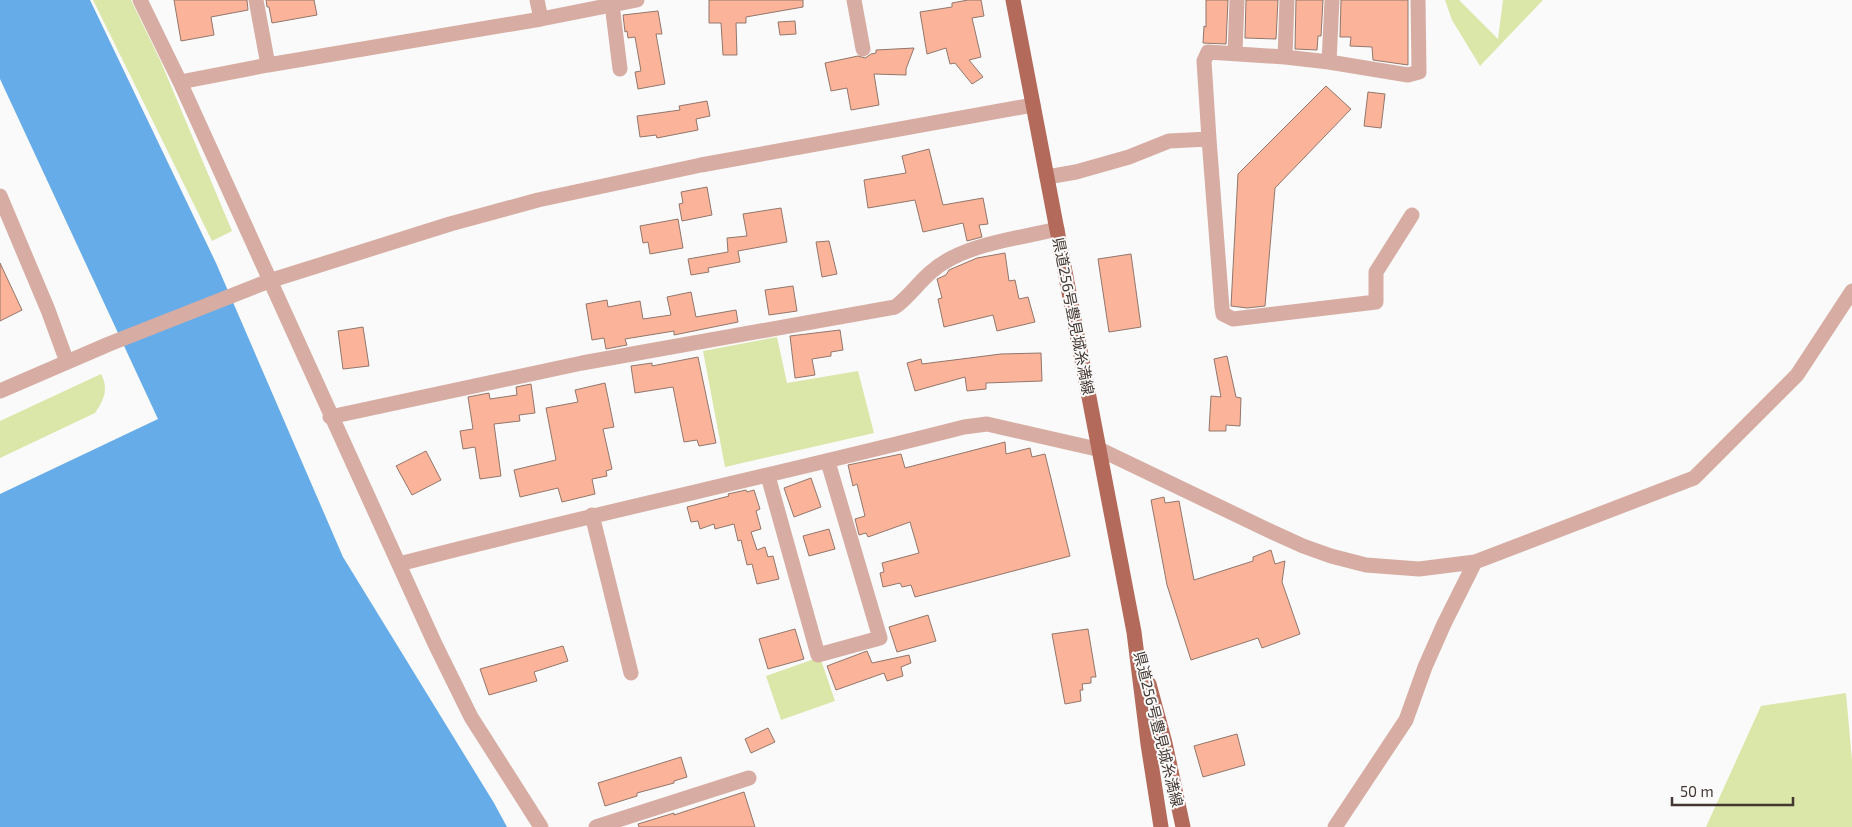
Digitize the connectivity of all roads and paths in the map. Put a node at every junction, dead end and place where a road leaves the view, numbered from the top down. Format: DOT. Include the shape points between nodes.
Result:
graph roads {
  1 [pos="140,0"];
  2 [pos="256,0"];
  3 [pos="537,0"];
  4 [pos="854,0"];
  5 [pos="1013,0"];
  6 [pos="1237,0"];
  7 [pos="1287,0"];
  8 [pos="1332,0"];
  9 [pos="1418,0"];
  10 [pos="625,2"];
  11 [pos="541,19"];
  12 [pos="863,49"];
  13 [pos="1235,53"];
  14 [pos="1285,57"];
  15 [pos="1329,62"];
  16 [pos="268,65"];
  17 [pos="620,69"];
  18 [pos="180,82"];
  19 [pos="1033,105"];
  20 [pos="1209,139"];
  21 [pos="1047,177"];
  22 [pos="0,196"];
  23 [pos="1412,215"];
  24 [pos="1057,229"];
  25 [pos="269,281"];
  26 [pos="1852,291"];
  27 [pos="67,362"];
  28 [pos="0,391"];
  29 [pos="330,417"];
  30 [pos="1101,450"];
  31 [pos="828,462"];
  32 [pos="768,476"];
  33 [pos="592,515"];
  34 [pos="1475,562"];
  35 [pos="399,564"];
  36 [pos="1134,632"];
  37 [pos="632,673"];
  38 [pos="749,778"];
  39 [pos="541,827"];
  40 [pos="596,827"];
  41 [pos="1161,827"];
  42 [pos="1184,827"];
  43 [pos="1335,827"];
  1 -- 18 [label="street"];
  2 -- 16 [label="street"];
  3 -- 11 [label="street"];
  4 -- 12 [label="street"];
  5 -- 19 [label="main road, 県道256号豊見城糸満線"];
  6 -- 13 [label="street"];
  7 -- 14 [label="street"];
  8 -- 15 [label="street"];
  9 -- 15 [label="street" via="1419,72 1408,75"];
  10 -- 11 [label="street"];
  10 -- 17 [label="street"];
  11 -- 16 [label="street"];
  13 -- 14 [label="street"];
  13 -- 20 [label="street" via="1208,52 1204,61"];
  14 -- 15 [label="street"];
  16 -- 18 [label="street"];
  18 -- 25 [label="street"];
  19 -- 21 [label="main road, 県道256号豊見城糸満線"];
  19 -- 25 [label="street" via="701,165 538,200"];
  20 -- 21 [label="street" via="1169,142 1129,157"];
  20 -- 23 [label="street" via="1222,308 1223,314 1233,320 1376,302 1376,272"];
  21 -- 24 [label="main road, 県道256号豊見城糸満線"];
  22 -- 27 [label="street"];
  24 -- 29 [label="street" via="970,249 949,259 931,271 896,307 582,363"];
  24 -- 30 [label="main road, 県道256号豊見城糸満線"];
  25 -- 27 [label="street"];
  25 -- 29 [label="street"];
  26 -- 34 [label="street" via="1797,375 1694,478"];
  27 -- 28 [label="street"];
  29 -- 35 [label="street"];
  30 -- 31 [label="street" via="987,424"];
  30 -- 34 [label="street" via="1270,531 1331,556 1366,565 1419,569"];
  30 -- 36 [label="main road, 県道256号豊見城糸満線"];
  31 -- 32 [label="street"];
  31 -- 32 [label="street" via="880,638 818,655"];
  32 -- 33 [label="street"];
  33 -- 35 [label="street"];
  33 -- 37 [label="street"];
  34 -- 43 [label="street" via="1425,667 1406,720"];
  35 -- 39 [label="street" via="470,717"];
  36 -- 41 [label="main road, 県道256号豊見城糸満線"];
  36 -- 42 [label="main road, 県道256号豊見城糸満線"];
  38 -- 40 [label="street"];
}
